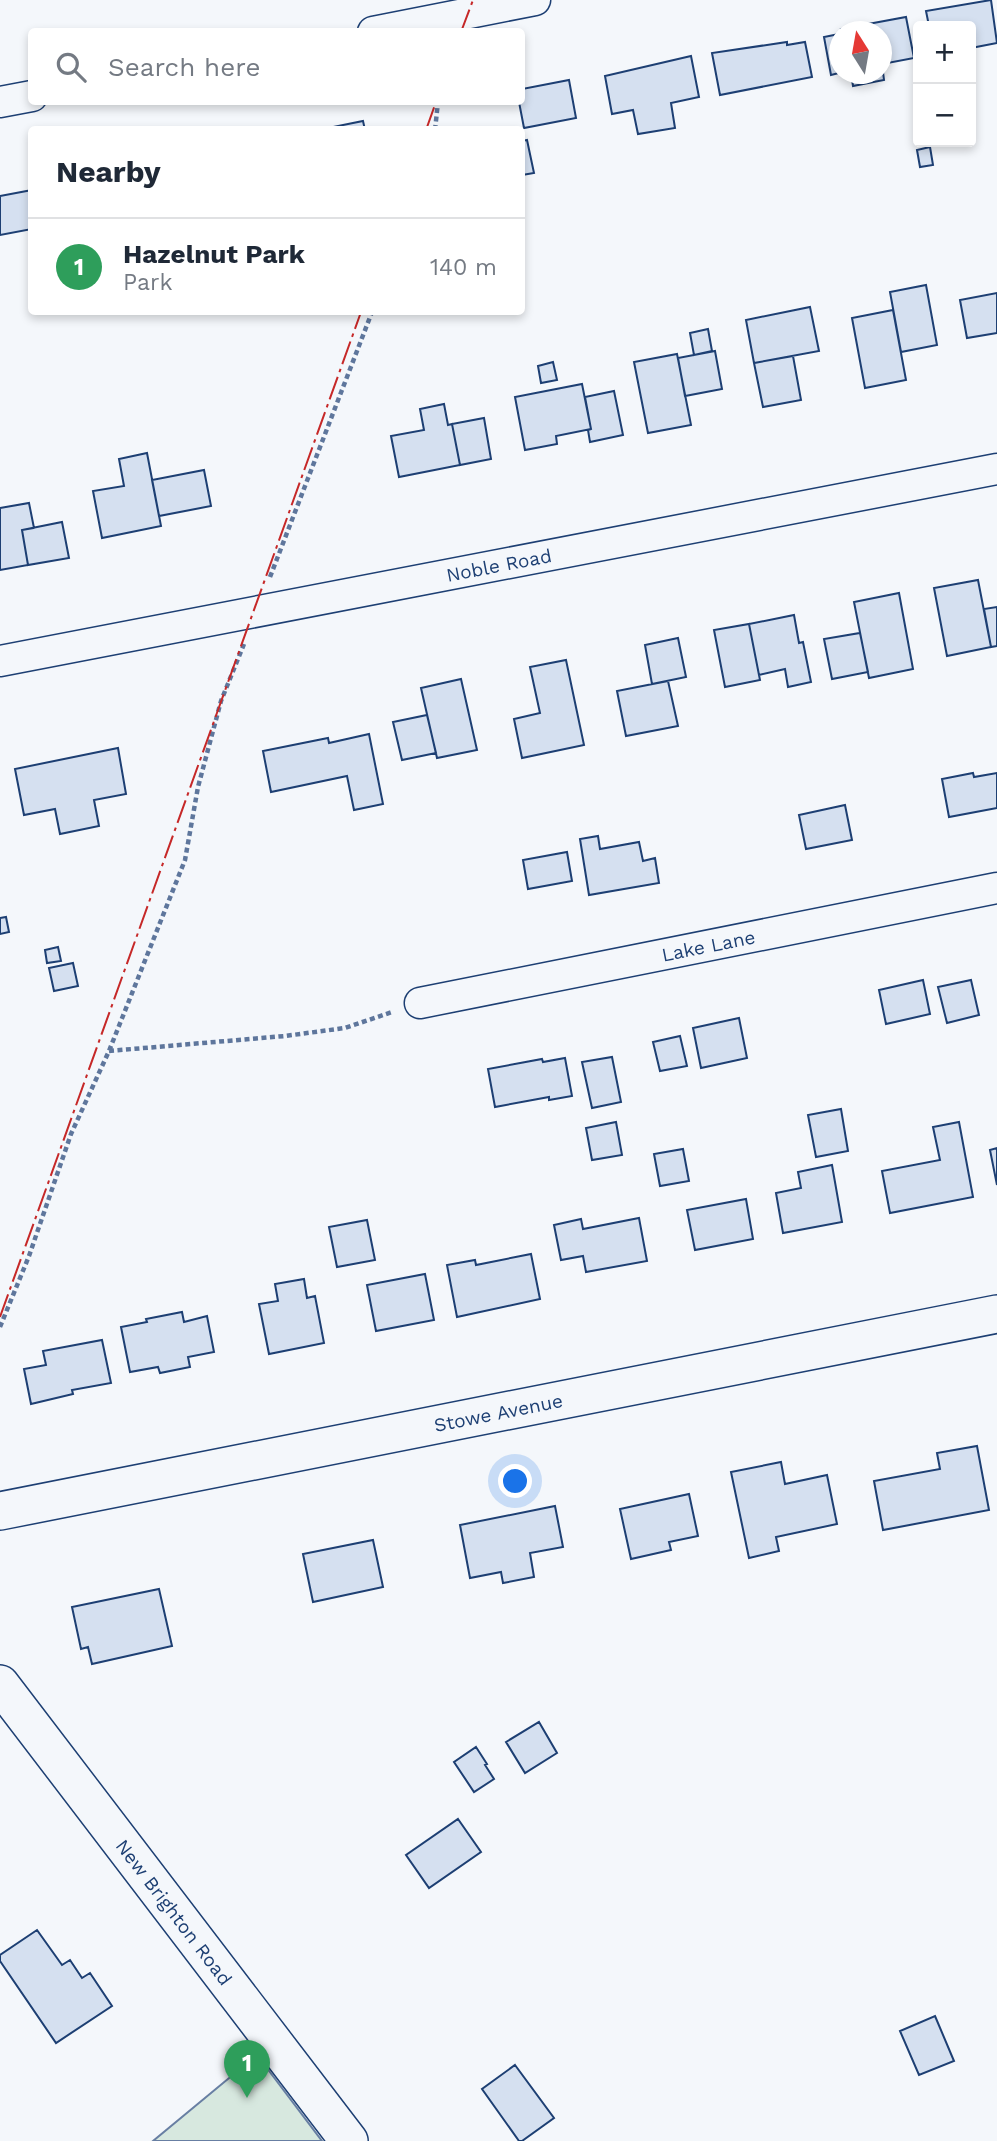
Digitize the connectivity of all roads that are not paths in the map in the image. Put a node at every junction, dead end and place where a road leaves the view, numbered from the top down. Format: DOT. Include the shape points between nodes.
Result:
graph roads {
  1 [pos="535,0"];
  2 [pos="393,28"];
  3 [pos="28,97"];
  4 [pos="0,102"];
  5 [pos="997,469"];
  6 [pos="0,661"];
  7 [pos="997,888"];
  8 [pos="420,1003"];
  9 [pos="997,1314"];
  10 [pos="0,1511"];
  11 [pos="0,1684"];
  12 [pos="349,2141"];
  1 -- 2 [label="street"];
  3 -- 4 [label="street"];
  5 -- 6 [label="street, Noble Road"];
  7 -- 8 [label="street, Lake Lane"];
  9 -- 10 [label="street, Stowe Avenue"];
  11 -- 12 [label="street, New Brighton Road"];
}
